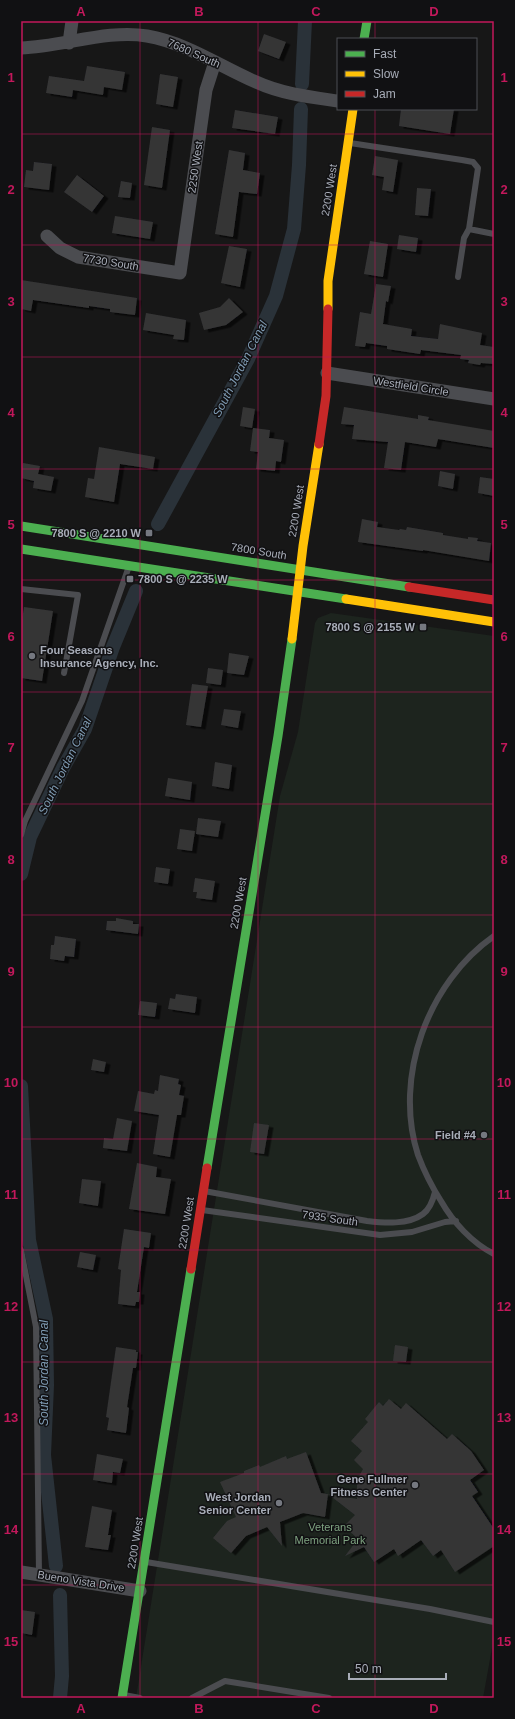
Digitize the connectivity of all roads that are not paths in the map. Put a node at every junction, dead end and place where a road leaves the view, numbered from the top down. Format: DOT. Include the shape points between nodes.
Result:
graph roads {
  1 [pos="72,21"];
  2 [pos="367,21"];
  3 [pos="364,38"];
  4 [pos="69,43"];
  5 [pos="21,48"];
  6 [pos="215,62"];
  7 [pos="337,101"];
  8 [pos="353,110"];
  9 [pos="348,143"];
  10 [pos="469,229"];
  11 [pos="494,234"];
  12 [pos="47,236"];
  13 [pos="180,273"];
  14 [pos="458,277"];
  15 [pos="327,373"];
  16 [pos="494,399"];
  17 [pos="21,526"];
  18 [pos="21,549"];
  19 [pos="130,565"];
  20 [pos="300,570"];
  21 [pos="21,589"];
  22 [pos="298,592"];
  23 [pos="494,600"];
  24 [pos="494,622"];
  25 [pos="64,673"];
  26 [pos="21,836"];
  27 [pos="494,936"];
  28 [pos="203,1191"];
  29 [pos="435,1192"];
  30 [pos="200,1209"];
  31 [pos="456,1221"];
  32 [pos="21,1250"];
  33 [pos="494,1254"];
  34 [pos="145,1561"];
  35 [pos="21,1572"];
  36 [pos="39,1575"];
  37 [pos="140,1591"];
  38 [pos="494,1622"];
  39 [pos="122,1696"];
  40 [pos="140,1698"];
  41 [pos="192,1698"];
  42 [pos="329,1698"];
  1 -- 4 [label="street"];
  2 -- 3 [label="street"];
  4 -- 5 [label="street, 7680 South"];
  4 -- 6 [label="street, 7680 South" via="122,34 146,36 172,42"];
  6 -- 7 [label="street, 7680 South" via="257,83 283,92"];
  6 -- 13 [label="street, 2250 West" via="206,90"];
  8 -- 9 [label="street, 2200 West"];
  9 -- 10 [label="lane" via="473,162 478,168"];
  9 -- 15 [label="street, 2200 West" via="328,281"];
  10 -- 11 [label="lane"];
  10 -- 14 [label="lane" via="464,238"];
  12 -- 13 [label="street, 7730 South" via="60,248 78,257"];
  15 -- 16 [label="street, Westfield Circle"];
  15 -- 20 [label="street, 2200 West" via="324,412"];
  17 -- 20 [label="street, 7800 South"];
  18 -- 19 [label="street"];
  19 -- 22 [label="street"];
  19 -- 26 [label="lane" via="82,701 25,821"];
  20 -- 22 [label="street, 2200 West"];
  20 -- 23 [label="street, 7800 South"];
  21 -- 25 [label="lane" via="78,596"];
  22 -- 24 [label="street"];
  22 -- 28 [label="street, 2200 West" via="278,736"];
  27 -- 29 [label="lane" via="465,961 450,979 427,1021 414,1065 411,1104 415,1138 418,1154"];
  28 -- 29 [label="lane, 7935 South" via="388,1223 409,1220 423,1214 431,1204"];
  28 -- 30 [label="street, 2200 West"];
  29 -- 31 [label="lane"];
  30 -- 31 [label="lane, 7935 South" via="380,1235 412,1232"];
  30 -- 34 [label="street, 2200 West"];
  31 -- 33 [label="lane" via="477,1243"];
  32 -- 36 [label="lane" via="36,1327"];
  34 -- 37 [label="street, 2200 West"];
  34 -- 38 [label="lane" via="423,1607"];
  35 -- 36 [label="street, Bueno Vista Drive"];
  36 -- 37 [label="street, Bueno Vista Drive"];
  37 -- 39 [label="street, 2200 West"];
  39 -- 40 [label="lane"];
  41 -- 42 [label="lane" via="225,1682"];
}
